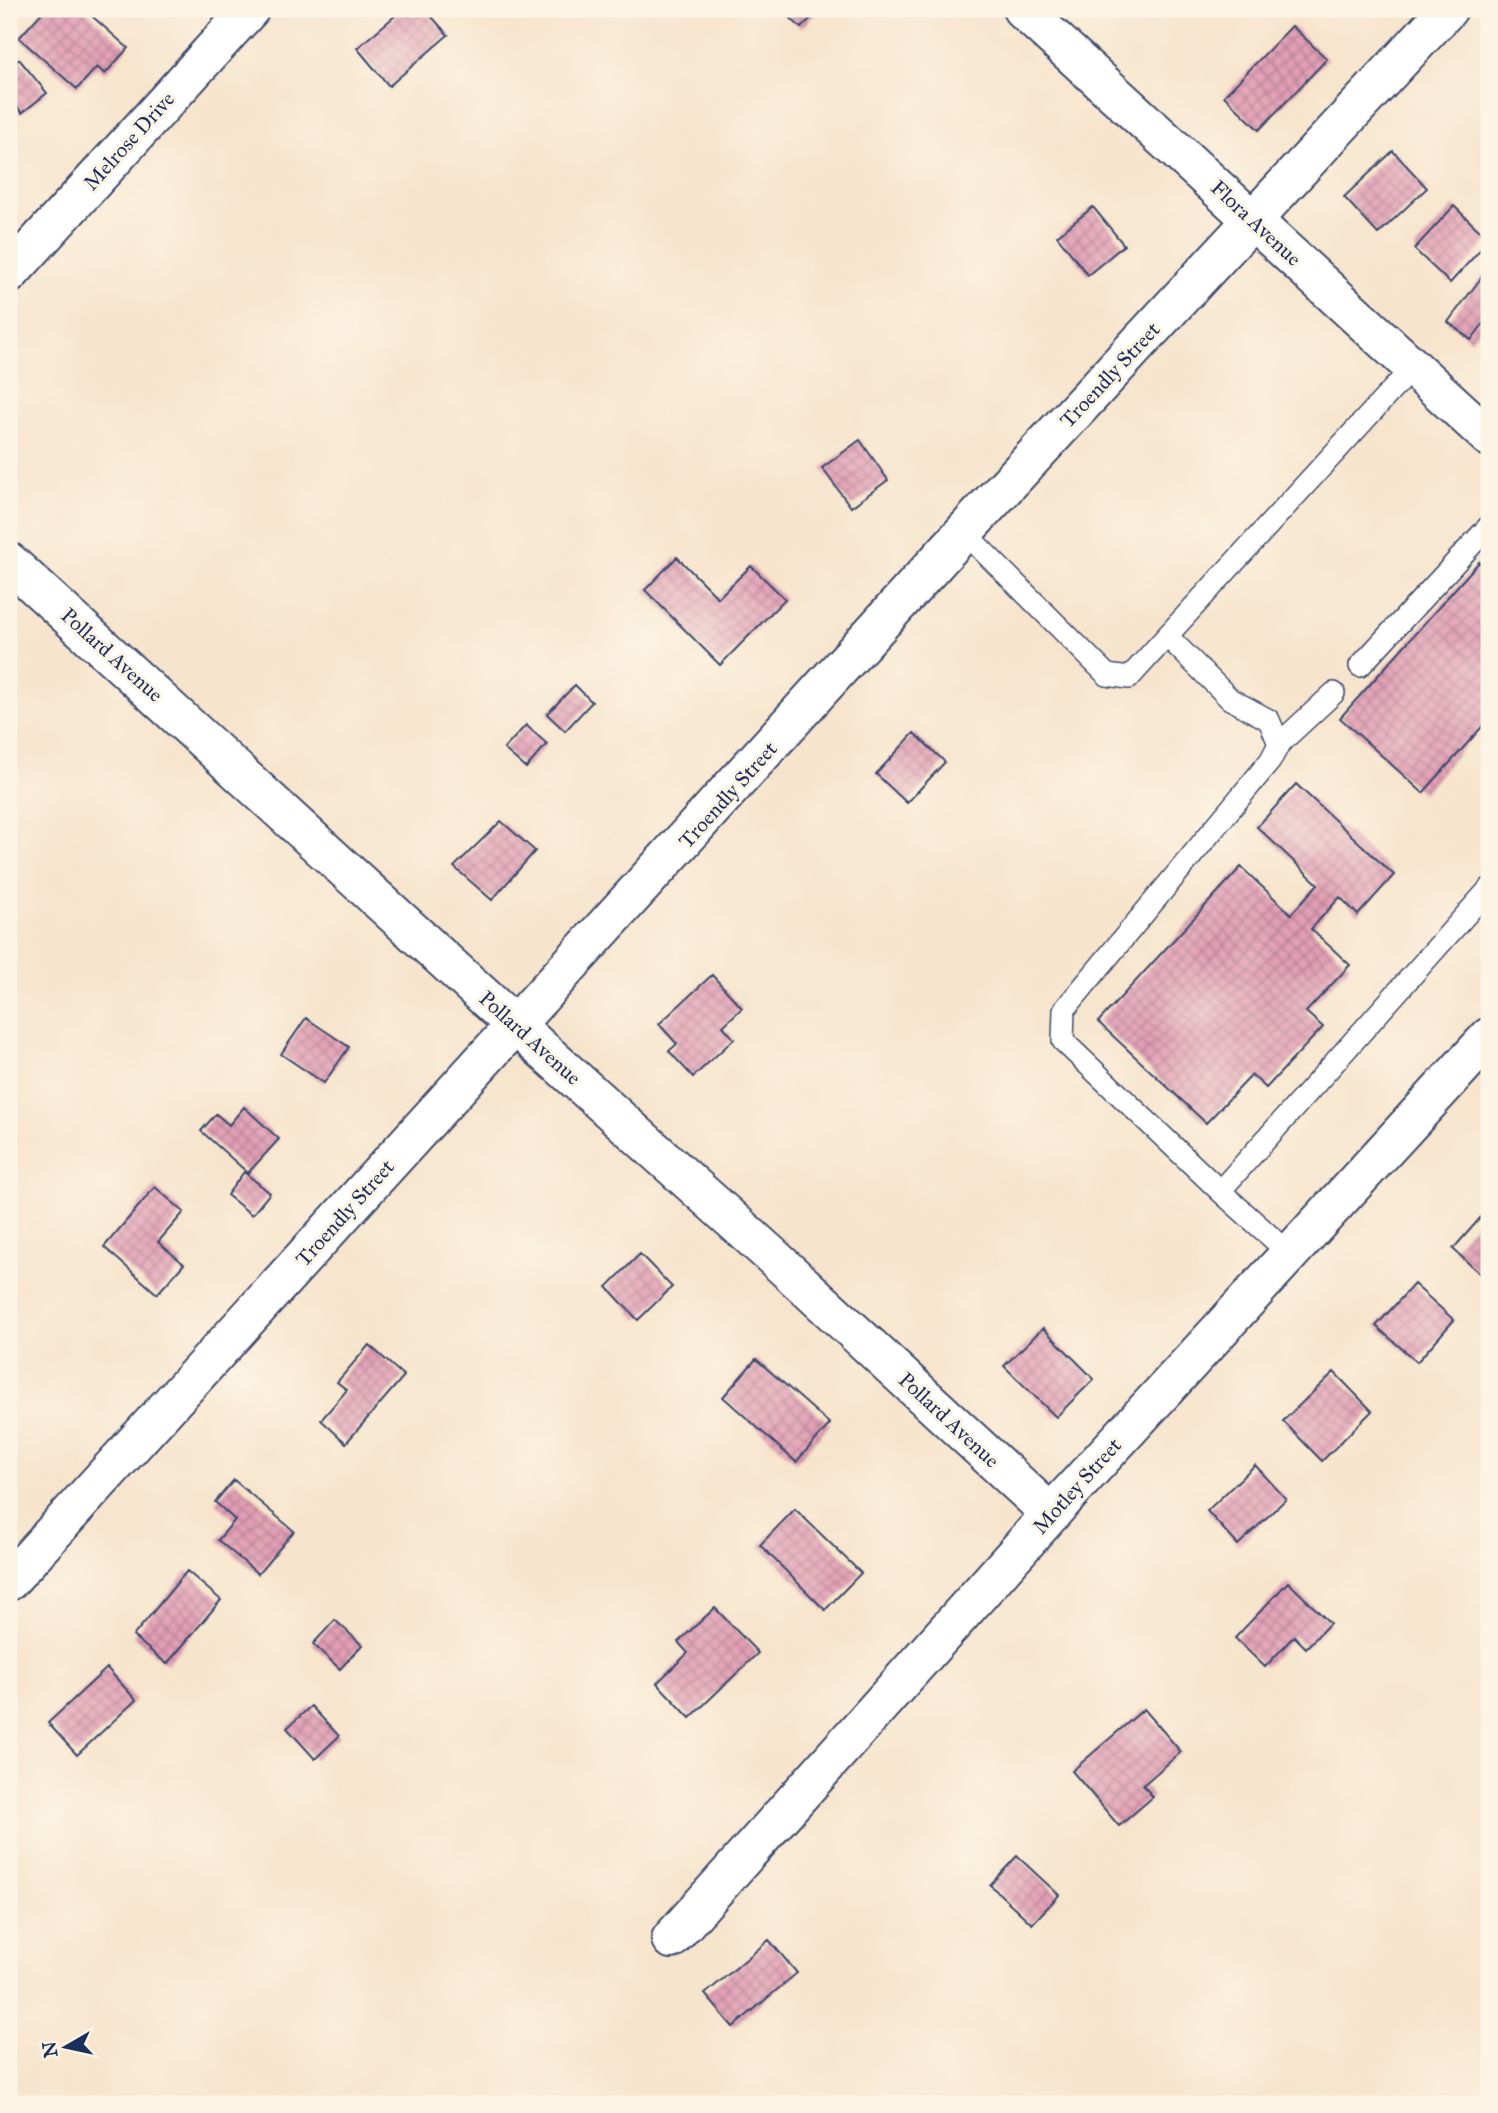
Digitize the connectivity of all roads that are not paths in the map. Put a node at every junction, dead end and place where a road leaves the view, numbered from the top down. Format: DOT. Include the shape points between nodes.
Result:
graph roads {
  1 [pos="250,9"];
  2 [pos="1023,9"];
  3 [pos="1448,9"];
  4 [pos="1254,221"];
  5 [pos="9,274"];
  6 [pos="1413,367"];
  7 [pos="1489,437"];
  8 [pos="1489,526"];
  9 [pos="964,532"];
  10 [pos="9,562"];
  11 [pos="1167,636"];
  12 [pos="1360,666"];
  13 [pos="1334,693"];
  14 [pos="1279,744"];
  15 [pos="1489,889"];
  16 [pos="516,1026"];
  17 [pos="1489,1037"];
  18 [pos="1220,1191"];
  19 [pos="1290,1254"];
  20 [pos="1051,1514"];
  21 [pos="9,1581"];
  22 [pos="671,1939"];
  1 -- 5 [label="street, Melrose Drive"];
  2 -- 4 [label="street, Flora Avenue"];
  3 -- 4 [label="street, Troendly Street"];
  4 -- 6 [label="street, Flora Avenue"];
  4 -- 9 [label="street, Troendly Street"];
  6 -- 7 [label="street, Flora Avenue"];
  6 -- 11 [label="lane"];
  8 -- 12 [label="lane"];
  9 -- 11 [label="lane" via="1107,675 1129,678"];
  9 -- 16 [label="street, Troendly Street"];
  10 -- 16 [label="street, Pollard Avenue"];
  11 -- 14 [label="lane" via="1230,699 1269,720"];
  13 -- 14 [label="lane"];
  14 -- 18 [label="lane" via="1270,761 1064,1010 1063,1041"];
  15 -- 18 [label="lane"];
  16 -- 20 [label="street, Pollard Avenue"];
  16 -- 21 [label="street, Troendly Street"];
  17 -- 19 [label="street, Motley Street"];
  18 -- 19 [label="lane"];
  19 -- 20 [label="street, Motley Street"];
  20 -- 22 [label="street, Motley Street"];
}
